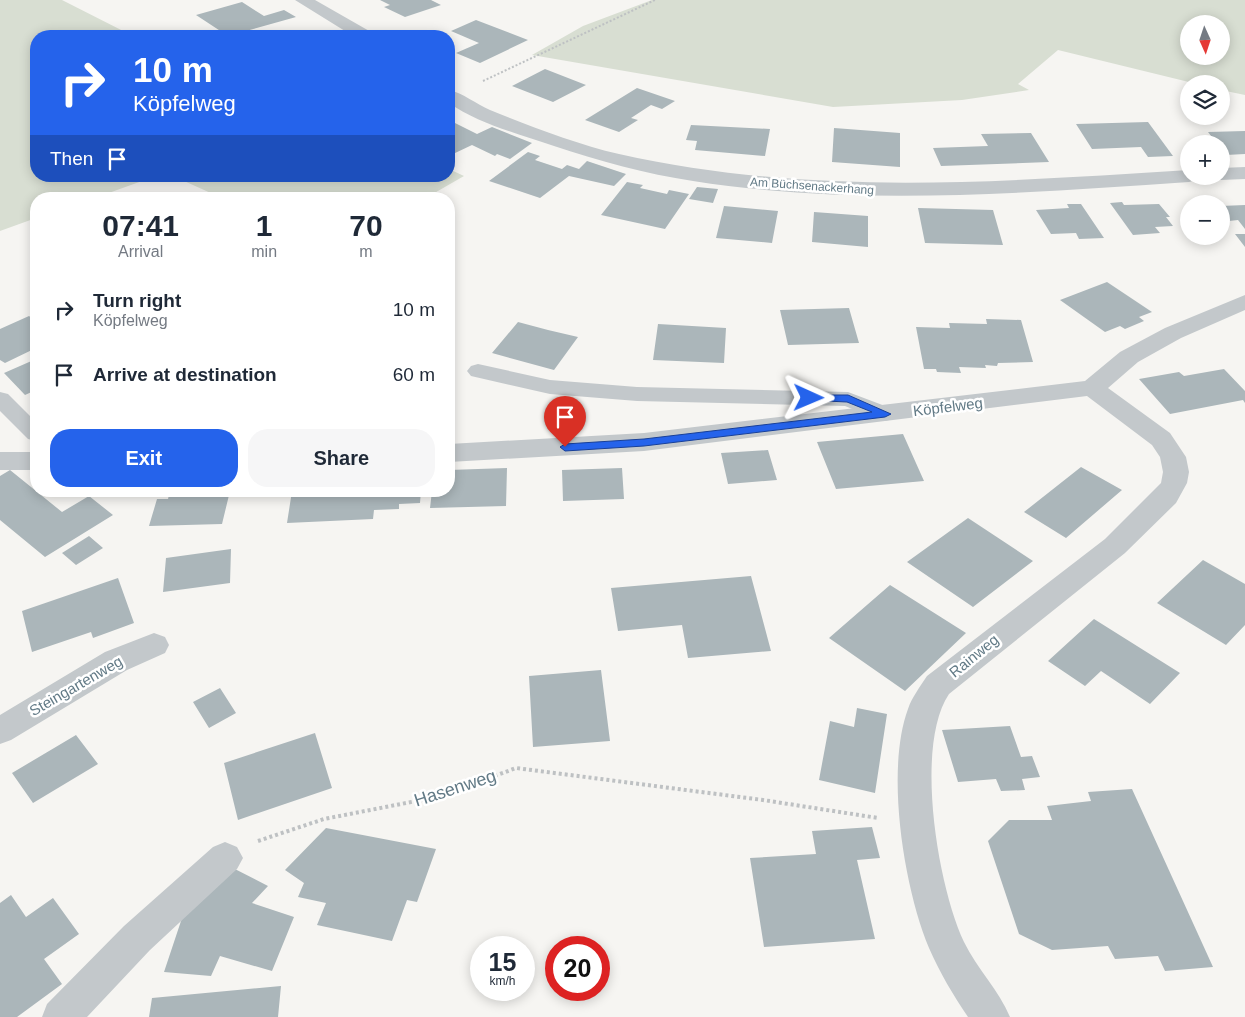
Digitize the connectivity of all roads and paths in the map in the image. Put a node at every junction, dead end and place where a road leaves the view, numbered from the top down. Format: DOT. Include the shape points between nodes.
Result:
graph roads {
  1 [pos="304,0"];
  2 [pos="655,0"];
  3 [pos="355,30"];
  4 [pos="478,84"];
  5 [pos="455,98"];
  6 [pos="1245,173"];
  7 [pos="1230,174"];
  8 [pos="1180,176"];
  9 [pos="1245,302"];
  10 [pos="478,371"];
  11 [pos="1092,388"];
  12 [pos="0,399"];
  13 [pos="885,414"];
  14 [pos="30,428"];
  15 [pos="455,453"];
  16 [pos="0,461"];
  17 [pos="30,461"];
  18 [pos="154,645"];
  19 [pos="0,731"];
  20 [pos="918,824"];
  21 [pos="225,858"];
  22 [pos="61,1017"];
  23 [pos="991,1017"];
  1 -- 3 [label="street"];
  2 -- 4 [label="path"];
  5 -- 8 [label="street, Am Büchsenackerhang" via="542,136 611,157 670,171 789,187 918,190"];
  6 -- 7 [label="street"];
  9 -- 11 [label="street" via="1173,333 1129,357"];
  10 -- 13 [label="lane" via="550,387 637,394 848,399"];
  11 -- 13 [label="street, Köpfelweg"];
  11 -- 20 [label="street, Rainweg" via="1161,439 1173,457 1174,484 1115,546 938,685 922,713 915,765"];
  12 -- 14 [label="lane"];
  13 -- 15 [label="street, Köpfelweg" via="644,442"];
  16 -- 17 [label="street"];
  18 -- 19 [label="street, Steingartenweg" via="116,661"];
  20 -- 21 [label="path, Hasenweg" via="516,768 442,796 324,819 243,846"];
  20 -- 23 [label="street, Rainweg" via="940,928 959,970"];
  21 -- 22 [label="street" via="137,938"];
}
